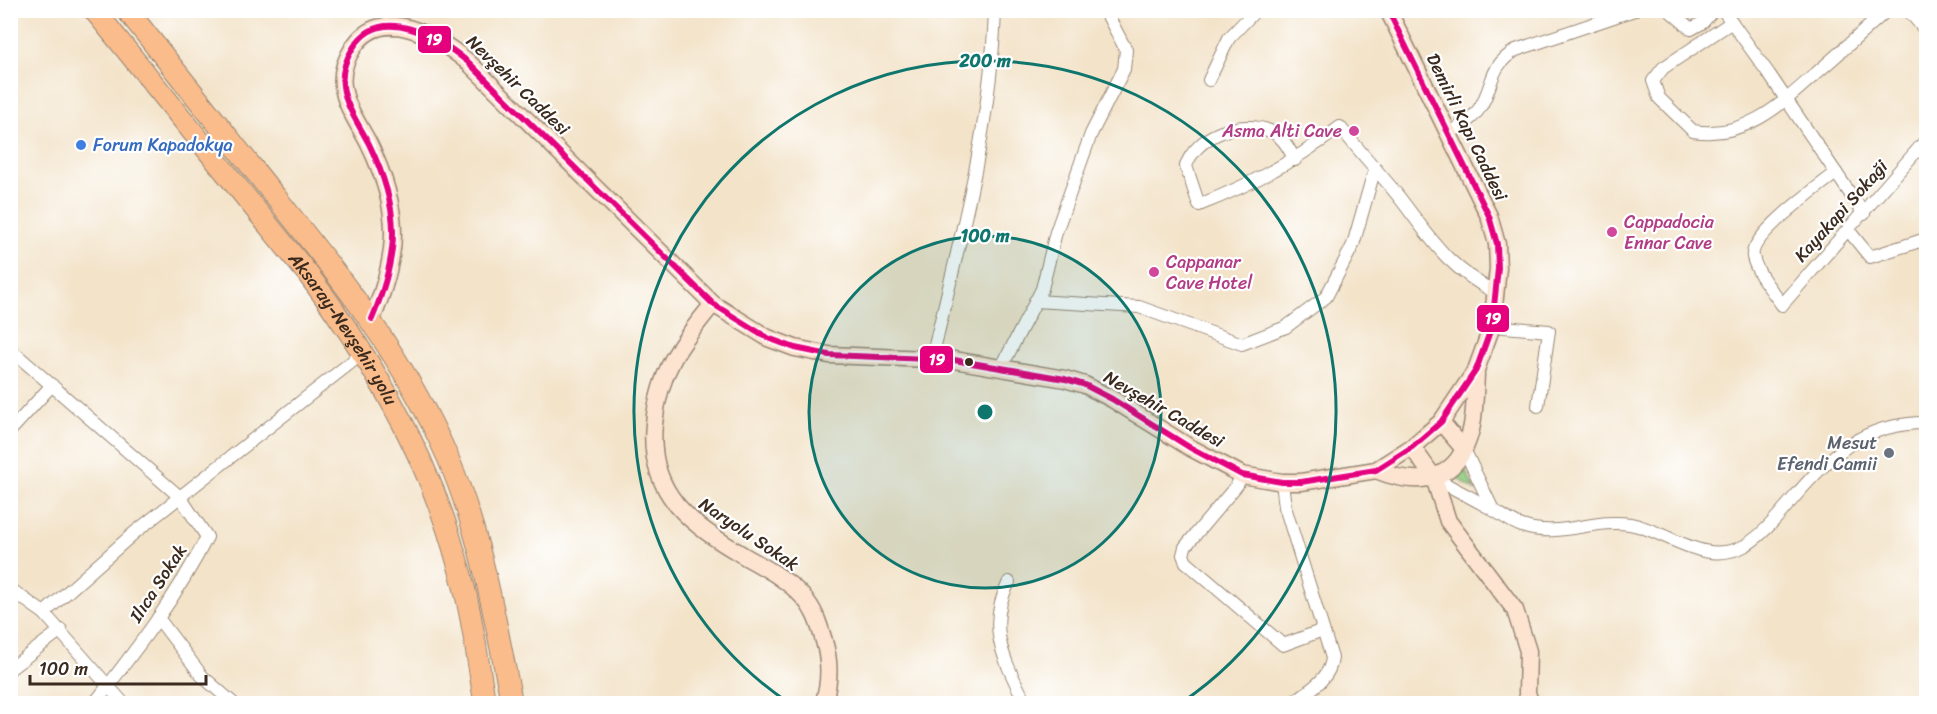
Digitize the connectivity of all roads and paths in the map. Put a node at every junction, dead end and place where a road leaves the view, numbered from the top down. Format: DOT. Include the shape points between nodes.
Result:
graph roads {
  1 [pos="82,10"];
  2 [pos="127,10"];
  3 [pos="995,10"];
  4 [pos="1105,10"];
  5 [pos="1256,10"];
  6 [pos="1388,10"];
  7 [pos="1634,10"];
  8 [pos="1669,10"];
  9 [pos="1713,10"];
  10 [pos="1723,10"];
  11 [pos="1887,10"];
  12 [pos="1908,10"];
  13 [pos="100,18"];
  14 [pos="1732,21"];
  15 [pos="1926,31"];
  16 [pos="1209,80"];
  17 [pos="1787,100"];
  18 [pos="1450,134"];
  19 [pos="1926,141"];
  20 [pos="1295,160"];
  21 [pos="1375,168"];
  22 [pos="1836,172"];
  23 [pos="1864,214"];
  24 [pos="1849,231"];
  25 [pos="1926,239"];
  26 [pos="1496,293"];
  27 [pos="1035,301"];
  28 [pos="713,304"];
  29 [pos="372,319"];
  30 [pos="1492,327"];
  31 [pos="10,350"];
  32 [pos="363,353"];
  33 [pos="932,358"];
  34 [pos="1000,368"];
  35 [pos="1476,370"];
  36 [pos="52,385"];
  37 [pos="1538,406"];
  38 [pos="1442,422"];
  39 [pos="1926,423"];
  40 [pos="10,431"];
  41 [pos="1412,447"];
  42 [pos="1464,449"];
  43 [pos="1376,470"];
  44 [pos="1242,475"];
  45 [pos="1434,478"];
  46 [pos="1282,482"];
  47 [pos="180,497"];
  48 [pos="1493,510"];
  49 [pos="1009,582"];
  50 [pos="10,588"];
  51 [pos="45,613"];
  52 [pos="158,618"];
  53 [pos="61,630"];
  54 [pos="1323,630"];
  55 [pos="10,669"];
  56 [pos="109,685"];
  57 [pos="94,704"];
  58 [pos="124,704"];
  59 [pos="234,704"];
  60 [pos="486,704"];
  61 [pos="512,704"];
  62 [pos="823,704"];
  63 [pos="1026,704"];
  64 [pos="1291,704"];
  65 [pos="1531,704"];
  1 -- 13 [label="highway, Aksaray-Nevşehir yolu"];
  2 -- 29 [label="highway, Aksaray-Nevşehir yolu"];
  3 -- 33 [label="street" via="980,150"];
  4 -- 27 [label="street" via="1126,50 1124,69 1091,134"];
  5 -- 16 [label="street" via="1229,38"];
  6 -- 18 [label="street, Demirli Kapı Caddesi"];
  7 -- 18 [label="street" via="1507,56 1490,80 1480,109"];
  8 -- 9 [label="street" via="1691,29 1697,28"];
  10 -- 14 [label="street"];
  11 -- 17 [label="street"];
  12 -- 15 [label="street"];
  13 -- 32 [label="highway, Aksaray-Nevşehir yolu" via="307,273"];
  14 -- 17 [label="street"];
  14 -- 17 [label="street" via="1657,74 1653,81 1659,98 1688,128 1700,132 1738,128"];
  17 -- 22 [label="street"];
  18 -- 26 [label="street, Demirli Kapı Caddesi" via="1494,231"];
  19 -- 23 [label="street, Kayakapi Sokaği"];
  20 -- 20 [label="street" via="1199,205 1186,166 1195,148 1230,129 1270,131 1286,144"];
  20 -- 21 [label="street" via="1340,127"];
  21 -- 26 [label="street" via="1443,255"];
  21 -- 27 [label="street" via="1353,245 1326,297 1287,327 1242,344 1139,307"];
  22 -- 23 [label="street"];
  22 -- 24 [label="street, Kayakapi Sokaği" via="1753,245 1752,255 1782,305"];
  23 -- 24 [label="street, Kayakapi Sokaği"];
  24 -- 25 [label="street" via="1870,257"];
  26 -- 30 [label="street, Demirli Kapı Caddesi"];
  27 -- 34 [label="street"];
  28 -- 29 [label="street, Nevşehir Caddesi" via="468,62 433,37 397,26 383,26 357,42 342,75 348,103 380,167 391,210 391,269"];
  28 -- 33 [label="street, Nevşehir Caddesi" via="748,328 795,348 839,356"];
  28 -- 62 [label="street, Naryolu Sokak" via="678,347 660,385 653,433 659,478 688,518 791,585 810,605 829,664"];
  29 -- 61 [label="highway, Aksaray-Nevşehir yolu" via="424,407 449,460 478,539"];
  30 -- 35 [label="street, Demirli Kapı Caddesi"];
  30 -- 37 [label="street" via="1549,331"];
  31 -- 36 [label="street"];
  32 -- 47 [label="street"];
  32 -- 60 [label="highway, Aksaray-Nevşehir yolu" via="415,445 447,524"];
  33 -- 34 [label="street, Nevşehir Caddesi"];
  34 -- 44 [label="street, Nevşehir Caddesi" via="1085,385"];
  35 -- 38 [label="street, Demirli Kapı Caddesi"];
  35 -- 42 [label="street, Demirli Kapı Caddesi" via="1472,428"];
  36 -- 40 [label="street"];
  36 -- 47 [label="street"];
  38 -- 41 [label="street, Demirli Kapı Caddesi"];
  38 -- 42 [label="street"];
  39 -- 48 [label="street" via="1896,424 1855,441 1818,469 1761,534 1736,550 1697,550 1626,524 1540,530 1508,520"];
  41 -- 43 [label="street, Nevşehir Caddesi"];
  41 -- 45 [label="street"];
  42 -- 45 [label="street" via="1452,465"];
  42 -- 48 [label="street"];
  43 -- 45 [label="street, Nevşehir Caddesi" via="1403,479"];
  43 -- 46 [label="street, Nevşehir Caddesi"];
  44 -- 46 [label="street, Nevşehir Caddesi"];
  44 -- 54 [label="street" via="1185,547 1186,562 1283,645"];
  45 -- 48 [label="street"];
  45 -- 65 [label="street" via="1448,521 1515,610 1528,651 1527,693"];
  46 -- 54 [label="street" via="1285,507"];
  47 -- 51 [label="street"];
  47 -- 52 [label="street, Ilıca Sokak" via="207,537 193,566"];
  49 -- 63 [label="street" via="999,602 997,634"];
  50 -- 51 [label="street"];
  51 -- 53 [label="street"];
  52 -- 56 [label="street, Ilıca Sokak"];
  52 -- 59 [label="street" via="202,676"];
  53 -- 55 [label="street"];
  53 -- 56 [label="street"];
  54 -- 64 [label="street" via="1332,658 1331,669"];
  56 -- 57 [label="street, Ilıca Sokak"];
  56 -- 58 [label="street"];
}
